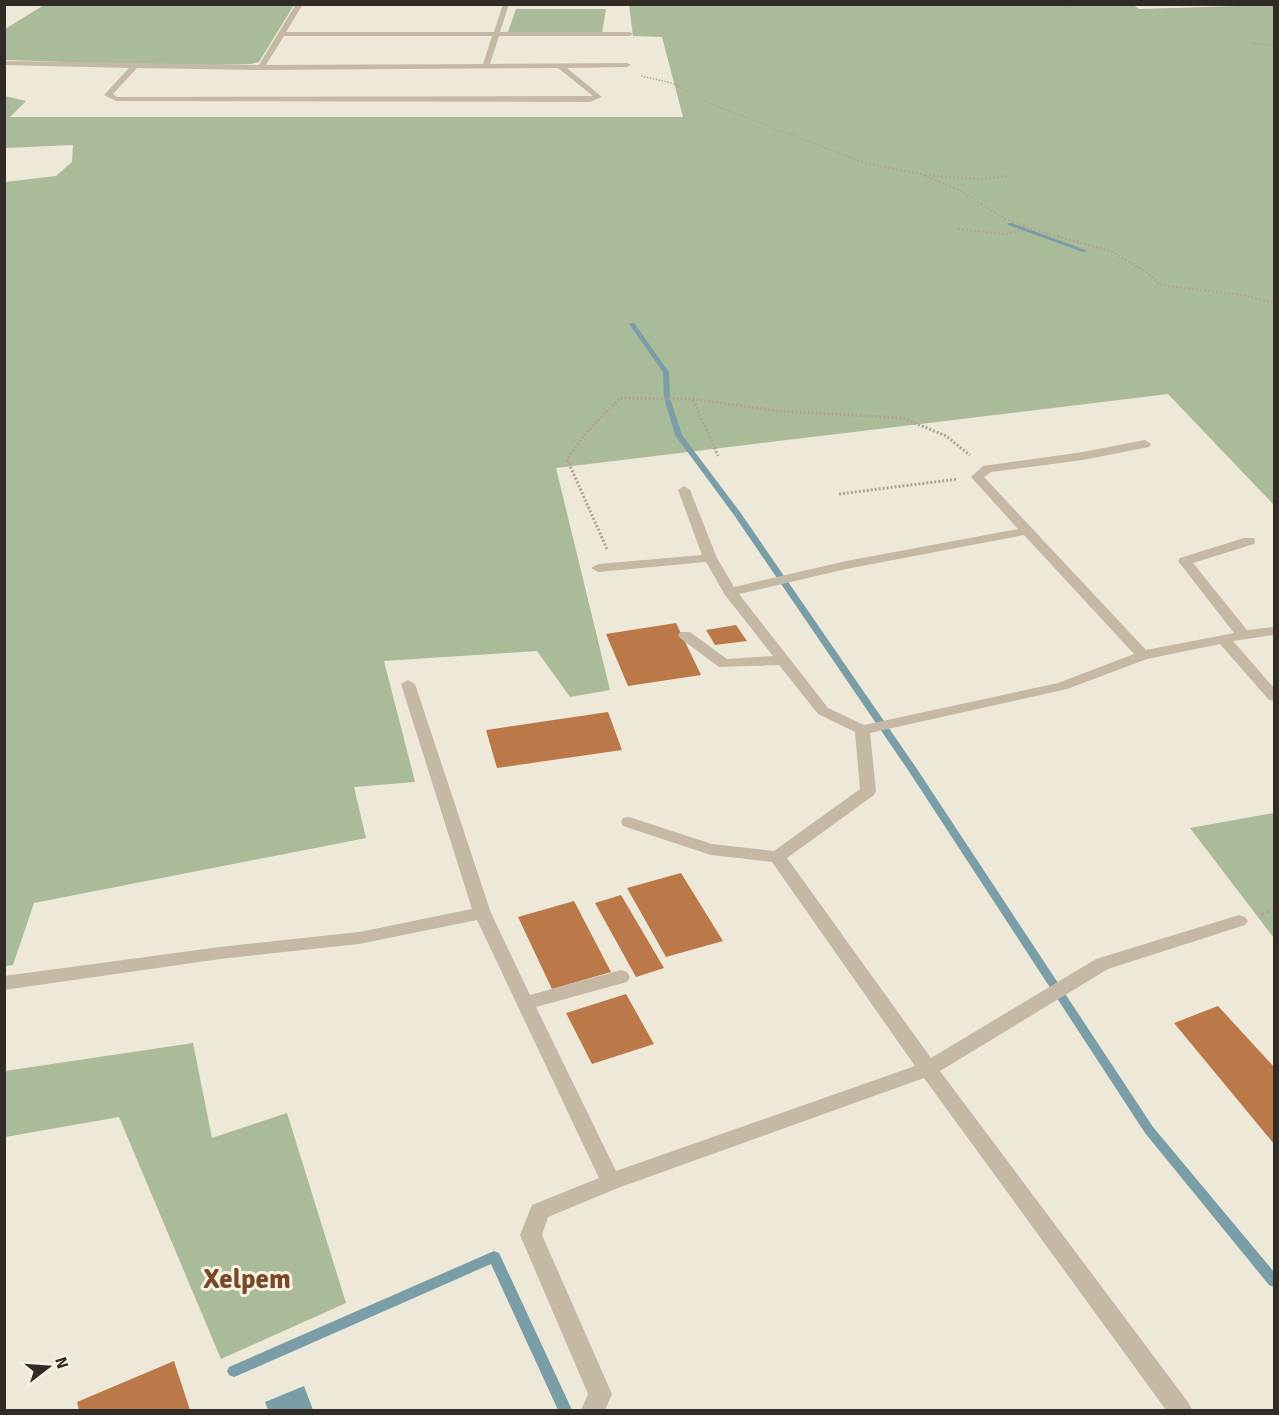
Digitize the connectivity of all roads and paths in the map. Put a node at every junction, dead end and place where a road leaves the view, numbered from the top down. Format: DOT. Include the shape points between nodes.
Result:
graph roads {
  1 [pos="300,4"];
  2 [pos="506,4"];
  3 [pos="1066,4"];
  4 [pos="1070,7"];
  5 [pos="282,34"];
  6 [pos="496,34"];
  7 [pos="630,34"];
  8 [pos="1252,43"];
  9 [pos="1275,46"];
  10 [pos="4,63"];
  11 [pos="627,65"];
  12 [pos="486,66"];
  13 [pos="560,66"];
  14 [pos="134,67"];
  15 [pos="261,68"];
  16 [pos="921,174"];
  17 [pos="1007,176"];
  18 [pos="958,229"];
  19 [pos="1033,229"];
  20 [pos="1275,303"];
  21 [pos="693,399"];
  22 [pos="1145,444"];
  23 [pos="718,456"];
  24 [pos="982,473"];
  25 [pos="684,490"];
  26 [pos="839,494"];
  27 [pos="1026,531"];
  28 [pos="1249,541"];
  29 [pos="710,558"];
  30 [pos="615,566"];
  31 [pos="598,568"];
  32 [pos="730,592"];
  33 [pos="1275,631"];
  34 [pos="685,635"];
  35 [pos="1242,635"];
  36 [pos="1224,639"];
  37 [pos="1143,655"];
  38 [pos="783,660"];
  39 [pos="408,684"];
  40 [pos="1275,697"];
  41 [pos="862,730"];
  42 [pos="629,822"];
  43 [pos="777,857"];
  44 [pos="482,913"];
  45 [pos="1239,921"];
  46 [pos="621,977"];
  47 [pos="4,983"];
  48 [pos="526,1003"];
  49 [pos="928,1069"];
  50 [pos="611,1182"];
  51 [pos="593,1410"];
  52 [pos="1180,1410"];
  1 -- 5 [label="street"];
  2 -- 6 [label="street"];
  3 -- 4 [label="path"];
  5 -- 6 [label="street"];
  5 -- 15 [label="street"];
  6 -- 7 [label="street"];
  6 -- 12 [label="street"];
  8 -- 9 [label="path"];
  10 -- 14 [label="street"];
  11 -- 13 [label="street"];
  11 -- 16 [label="path" via="644,78 672,83 709,103 864,163"];
  12 -- 13 [label="street"];
  12 -- 15 [label="street"];
  13 -- 14 [label="street" via="598,97 116,99 108,95"];
  14 -- 15 [label="street"];
  16 -- 17 [label="path" via="981,179"];
  16 -- 19 [label="path" via="959,190 1005,219"];
  18 -- 19 [label="path" via="994,235"];
  19 -- 20 [label="path" via="1111,250 1160,285"];
  21 -- 23 [label="path"];
  21 -- 24 [label="path" via="778,411 903,418 946,436"];
  21 -- 30 [label="path" via="620,398 567,459"];
  22 -- 24 [label="street"];
  24 -- 26 [label="path"];
  24 -- 27 [label="street"];
  25 -- 29 [label="street"];
  27 -- 32 [label="street" via="846,565"];
  27 -- 37 [label="street"];
  28 -- 35 [label="street" via="1185,561"];
  29 -- 30 [label="street"];
  29 -- 32 [label="street"];
  30 -- 31 [label="street"];
  32 -- 38 [label="street"];
  33 -- 35 [label="street"];
  34 -- 38 [label="street" via="724,664"];
  35 -- 36 [label="street"];
  36 -- 37 [label="street"];
  36 -- 40 [label="street"];
  37 -- 41 [label="street" via="1062,686"];
  38 -- 41 [label="street" via="823,711"];
  39 -- 44 [label="street"];
  41 -- 43 [label="street" via="868,791"];
  42 -- 43 [label="street" via="711,849"];
  43 -- 49 [label="street"];
  44 -- 47 [label="street" via="359,938"];
  44 -- 48 [label="street"];
  45 -- 49 [label="street" via="1102,964"];
  46 -- 48 [label="street"];
  48 -- 50 [label="street"];
  49 -- 50 [label="street"];
  49 -- 52 [label="street"];
  50 -- 51 [label="street" via="539,1211 531,1235 600,1394"];
}
